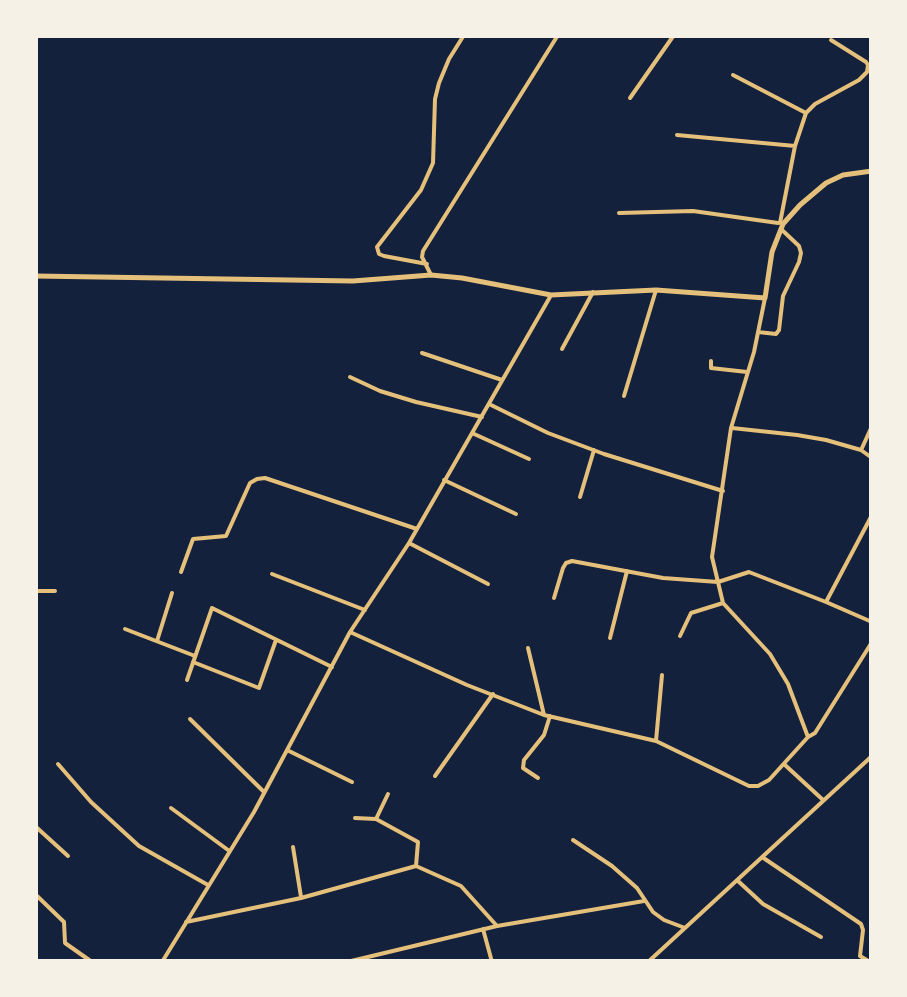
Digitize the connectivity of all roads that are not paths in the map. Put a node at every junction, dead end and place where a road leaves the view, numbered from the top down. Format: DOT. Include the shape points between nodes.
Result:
graph roads {
  1 [pos="464,35"];
  2 [pos="558,35"];
  3 [pos="674,35"];
  4 [pos="831,40"];
  5 [pos="733,75"];
  6 [pos="630,98"];
  7 [pos="806,114"];
  8 [pos="677,135"];
  9 [pos="795,146"];
  10 [pos="872,171"];
  11 [pos="618,213"];
  12 [pos="781,225"];
  13 [pos="427,264"];
  14 [pos="35,276"];
  15 [pos="431,276"];
  16 [pos="656,290"];
  17 [pos="593,292"];
  18 [pos="551,295"];
  19 [pos="765,298"];
  20 [pos="758,332"];
  21 [pos="562,349"];
  22 [pos="422,353"];
  23 [pos="711,361"];
  24 [pos="747,372"];
  25 [pos="350,377"];
  26 [pos="502,380"];
  27 [pos="624,396"];
  28 [pos="489,404"];
  29 [pos="482,417"];
  30 [pos="872,426"];
  31 [pos="731,428"];
  32 [pos="472,433"];
  33 [pos="594,450"];
  34 [pos="860,450"];
  35 [pos="872,458"];
  36 [pos="529,459"];
  37 [pos="444,479"];
  38 [pos="723,491"];
  39 [pos="580,498"];
  40 [pos="516,514"];
  41 [pos="872,516"];
  42 [pos="416,528"];
  43 [pos="409,543"];
  44 [pos="627,571"];
  45 [pos="181,572"];
  46 [pos="272,574"];
  47 [pos="718,582"];
  48 [pos="488,584"];
  49 [pos="35,591"];
  50 [pos="55,591"];
  51 [pos="172,594"];
  52 [pos="554,598"];
  53 [pos="826,602"];
  54 [pos="723,603"];
  55 [pos="366,610"];
  56 [pos="872,622"];
  57 [pos="125,629"];
  58 [pos="350,632"];
  59 [pos="680,636"];
  60 [pos="610,638"];
  61 [pos="276,640"];
  62 [pos="157,642"];
  63 [pos="872,642"];
  64 [pos="528,648"];
  65 [pos="194,659"];
  66 [pos="332,666"];
  67 [pos="662,675"];
  68 [pos="186,680"];
  69 [pos="493,694"];
  70 [pos="547,715"];
  71 [pos="190,718"];
  72 [pos="808,737"];
  73 [pos="656,740"];
  74 [pos="287,750"];
  75 [pos="872,756"];
  76 [pos="58,764"];
  77 [pos="785,765"];
  78 [pos="435,776"];
  79 [pos="538,778"];
  80 [pos="352,782"];
  81 [pos="264,792"];
  82 [pos="388,794"];
  83 [pos="823,800"];
  84 [pos="171,808"];
  85 [pos="355,818"];
  86 [pos="376,819"];
  87 [pos="35,826"];
  88 [pos="574,840"];
  89 [pos="294,847"];
  90 [pos="229,850"];
  91 [pos="68,856"];
  92 [pos="762,857"];
  93 [pos="416,866"];
  94 [pos="738,880"];
  95 [pos="208,885"];
  96 [pos="35,894"];
  97 [pos="302,898"];
  98 [pos="644,902"];
  99 [pos="186,922"];
  100 [pos="497,926"];
  101 [pos="685,928"];
  102 [pos="483,929"];
  103 [pos="820,936"];
  104 [pos="92,962"];
  105 [pos="162,962"];
  106 [pos="348,962"];
  107 [pos="492,962"];
  108 [pos="648,962"];
  109 [pos="870,962"];
  1 -- 13 [label="street" via="439,83 433,163 377,247 384,256"];
  2 -- 13 [label="street" via="429,240 422,257"];
  3 -- 6 [label="street"];
  4 -- 7 [label="street" via="866,62 867,72"];
  5 -- 7 [label="street"];
  7 -- 9 [label="street"];
  8 -- 9 [label="street"];
  9 -- 12 [label="street"];
  10 -- 12 [label="street" via="826,183"];
  11 -- 12 [label="street" via="693,211"];
  12 -- 19 [label="street"];
  12 -- 20 [label="street" via="801,253 783,296 779,330"];
  13 -- 15 [label="street"];
  14 -- 15 [label="street"];
  15 -- 18 [label="street"];
  16 -- 17 [label="street"];
  16 -- 19 [label="street"];
  16 -- 27 [label="street"];
  17 -- 18 [label="street"];
  17 -- 21 [label="street"];
  18 -- 26 [label="street"];
  19 -- 20 [label="street"];
  20 -- 24 [label="street"];
  22 -- 26 [label="street"];
  23 -- 24 [label="street" via="711,368"];
  24 -- 31 [label="street"];
  25 -- 29 [label="street"];
  26 -- 28 [label="street"];
  28 -- 29 [label="street"];
  28 -- 33 [label="street"];
  29 -- 32 [label="street"];
  30 -- 34 [label="street"];
  31 -- 34 [label="street" via="797,434"];
  31 -- 38 [label="street"];
  32 -- 36 [label="street"];
  32 -- 37 [label="street"];
  33 -- 38 [label="street"];
  33 -- 39 [label="street"];
  34 -- 35 [label="street"];
  37 -- 40 [label="street"];
  37 -- 42 [label="street"];
  38 -- 47 [label="street" via="712,558"];
  41 -- 53 [label="street"];
  42 -- 43 [label="street"];
  42 -- 45 [label="street" via="258,479 250,483 226,536 193,539"];
  43 -- 48 [label="street"];
  43 -- 55 [label="street"];
  44 -- 47 [label="street"];
  44 -- 52 [label="street" via="572,561 562,568"];
  44 -- 60 [label="street"];
  46 -- 55 [label="street"];
  47 -- 53 [label="street" via="748,572"];
  47 -- 54 [label="street"];
  49 -- 50 [label="street"];
  51 -- 62 [label="street"];
  53 -- 56 [label="street"];
  54 -- 59 [label="street" via="695,610"];
  54 -- 72 [label="street" via="770,654"];
  55 -- 58 [label="street"];
  57 -- 62 [label="street"];
  58 -- 66 [label="street"];
  58 -- 69 [label="street"];
  61 -- 65 [label="street" via="260,688"];
  61 -- 65 [label="street" via="212,608"];
  61 -- 66 [label="street"];
  62 -- 65 [label="street"];
  63 -- 72 [label="street"];
  64 -- 70 [label="street"];
  65 -- 68 [label="street"];
  66 -- 74 [label="street"];
  67 -- 73 [label="street"];
  69 -- 70 [label="street"];
  69 -- 78 [label="street"];
  70 -- 73 [label="street"];
  70 -- 79 [label="street" via="544,735 524,760 523,768"];
  71 -- 81 [label="street"];
  72 -- 77 [label="street"];
  73 -- 77 [label="street" via="749,786"];
  74 -- 80 [label="street"];
  74 -- 81 [label="street"];
  75 -- 83 [label="street"];
  76 -- 95 [label="street" via="139,846"];
  77 -- 83 [label="street"];
  81 -- 90 [label="street"];
  82 -- 86 [label="street"];
  83 -- 92 [label="street"];
  84 -- 90 [label="street"];
  85 -- 86 [label="street"];
  86 -- 93 [label="street" via="418,842"];
  87 -- 91 [label="street"];
  88 -- 98 [label="street" via="638,888"];
  89 -- 97 [label="street"];
  90 -- 95 [label="street"];
  92 -- 94 [label="street"];
  92 -- 109 [label="street" via="860,924 860,956"];
  93 -- 97 [label="street"];
  93 -- 100 [label="street" via="461,886"];
  94 -- 101 [label="street"];
  94 -- 103 [label="street" via="763,904"];
  95 -- 99 [label="street"];
  96 -- 104 [label="street" via="64,922 65,943"];
  97 -- 99 [label="street"];
  98 -- 100 [label="street"];
  98 -- 101 [label="street"];
  99 -- 105 [label="street"];
  100 -- 102 [label="street"];
  101 -- 108 [label="street"];
  102 -- 106 [label="street"];
  102 -- 107 [label="street"];
}
